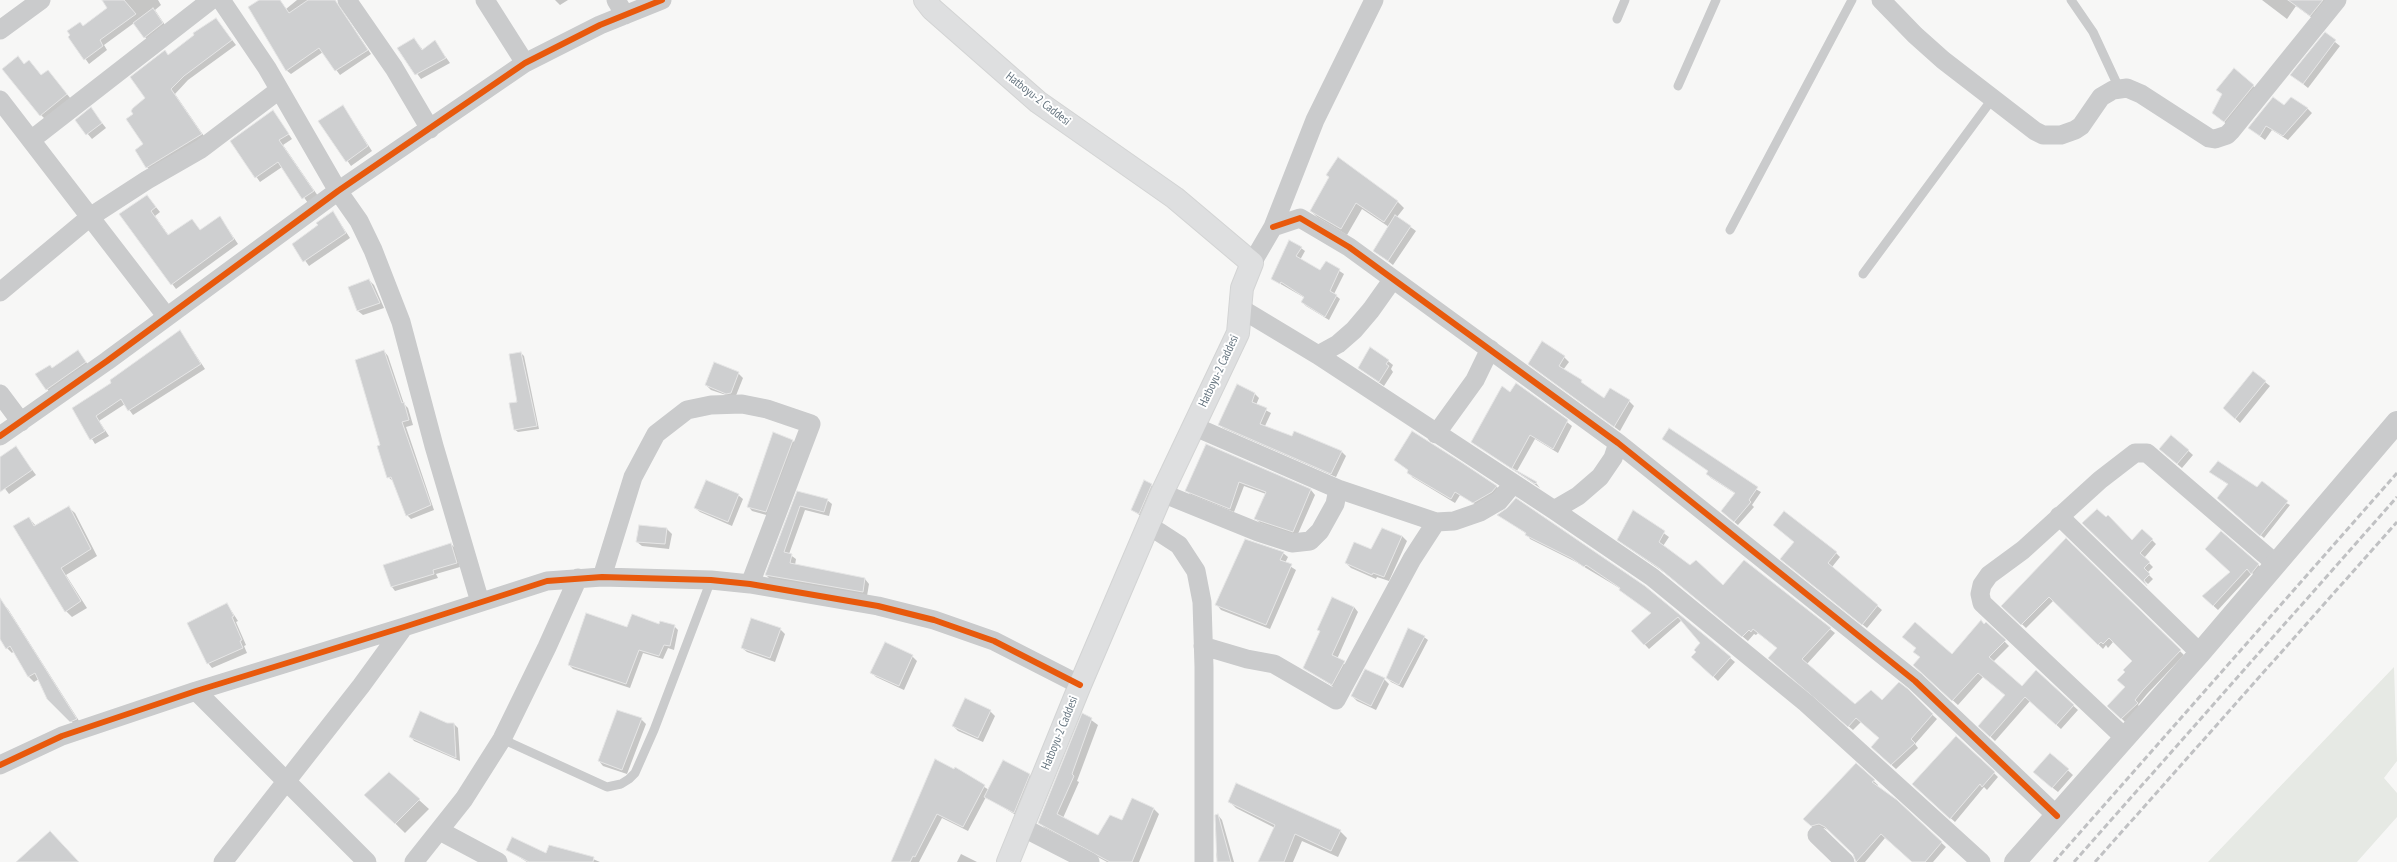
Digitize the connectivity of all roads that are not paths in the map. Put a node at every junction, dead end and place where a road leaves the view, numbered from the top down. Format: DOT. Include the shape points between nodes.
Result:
graph roads {
  1 [pos="41,0"];
  2 [pos="211,0"];
  3 [pos="222,0"];
  4 [pos="347,0"];
  5 [pos="485,0"];
  6 [pos="662,0"];
  7 [pos="925,0"];
  8 [pos="1374,0"];
  9 [pos="1625,0"];
  10 [pos="1716,0"];
  11 [pos="1852,0"];
  12 [pos="1881,0"];
  13 [pos="2071,0"];
  14 [pos="2337,0"];
  15 [pos="620,7"];
  16 [pos="1617,19"];
  17 [pos="0,30"];
  18 [pos="525,63"];
  19 [pos="1678,86"];
  20 [pos="2119,88"];
  21 [pos="279,90"];
  22 [pos="1993,98"];
  23 [pos="0,100"];
  24 [pos="430,129"];
  25 [pos="30,140"];
  26 [pos="338,191"];
  27 [pos="90,217"];
  28 [pos="1273,226"];
  29 [pos="1730,230"];
  30 [pos="1252,263"];
  31 [pos="1863,274"];
  32 [pos="1393,279"];
  33 [pos="0,292"];
  34 [pos="1240,308"];
  35 [pos="167,317"];
  36 [pos="1490,349"];
  37 [pos="1318,356"];
  38 [pos="0,394"];
  39 [pos="21,422"];
  40 [pos="2397,422"];
  41 [pos="1193,426"];
  42 [pos="1436,434"];
  43 [pos="0,436"];
  44 [pos="1618,443"];
  45 [pos="1513,484"];
  46 [pos="1338,489"];
  47 [pos="1162,493"];
  48 [pos="1554,510"];
  49 [pos="2059,516"];
  50 [pos="1436,522"];
  51 [pos="1148,528"];
  52 [pos="2276,564"];
  53 [pos="602,577"];
  54 [pos="578,578"];
  55 [pos="711,580"];
  56 [pos="750,584"];
  57 [pos="480,602"];
  58 [pos="404,627"];
  59 [pos="1203,646"];
  60 [pos="2200,653"];
  61 [pos="1080,685"];
  62 [pos="196,691"];
  63 [pos="2124,737"];
  64 [pos="502,739"];
  65 [pos="0,765"];
  66 [pos="286,781"];
  67 [pos="2057,816"];
  68 [pos="1022,827"];
  69 [pos="440,831"];
  70 [pos="1817,835"];
  71 [pos="223,862"];
  72 [pos="367,862"];
  73 [pos="414,862"];
  74 [pos="498,862"];
  75 [pos="1008,862"];
  76 [pos="1090,862"];
  77 [pos="1204,862"];
  78 [pos="1845,862"];
  79 [pos="1981,862"];
  80 [pos="2015,862"];
  1 -- 17 [label="street"];
  2 -- 25 [label="street"];
  3 -- 21 [label="street"];
  4 -- 24 [label="street" via="394,68"];
  5 -- 18 [label="street"];
  6 -- 15 [label="street"];
  7 -- 30 [label="main road, Hatboyu-2 Caddesi" via="1038,102 1175,198"];
  8 -- 28 [label="street" via="1315,120"];
  9 -- 16 [label="lane"];
  10 -- 19 [label="lane"];
  11 -- 29 [label="lane"];
  12 -- 22 [label="street" via="1932,50"];
  13 -- 20 [label="lane" via="2092,32"];
  14 -- 20 [label="street" via="2231,131 2222,137 2209,138 2141,94 2127,88"];
  15 -- 18 [label="street" via="600,25"];
  18 -- 24 [label="street"];
  20 -- 22 [label="street" via="2101,97 2081,126 2052,136 2035,131"];
  21 -- 26 [label="street"];
  21 -- 27 [label="street" via="201,148"];
  22 -- 31 [label="lane"];
  23 -- 25 [label="street"];
  24 -- 26 [label="street"];
  25 -- 27 [label="street"];
  26 -- 35 [label="street"];
  26 -- 57 [label="street" via="359,221 402,322 434,446"];
  27 -- 33 [label="street"];
  27 -- 35 [label="street"];
  28 -- 30 [label="street"];
  28 -- 32 [label="street" via="1300,218 1349,247"];
  30 -- 34 [label="main road, Hatboyu-2 Caddesi" via="1242,288"];
  32 -- 36 [label="street"];
  32 -- 37 [label="street" via="1354,330"];
  34 -- 37 [label="street"];
  34 -- 41 [label="main road, Hatboyu-2 Caddesi" via="1238,333"];
  35 -- 39 [label="street"];
  36 -- 42 [label="street" via="1474,380"];
  36 -- 44 [label="street"];
  37 -- 42 [label="street"];
  38 -- 39 [label="street"];
  39 -- 43 [label="street"];
  40 -- 52 [label="street"];
  41 -- 46 [label="street"];
  41 -- 47 [label="main road, Hatboyu-2 Caddesi"];
  42 -- 45 [label="street"];
  44 -- 48 [label="street" via="1613,458 1600,477 1578,496"];
  44 -- 67 [label="street" via="1915,681"];
  45 -- 48 [label="street"];
  45 -- 50 [label="street" via="1499,501 1480,512 1454,521"];
  46 -- 47 [label="street" via="1335,504 1320,531 1310,541 1292,544"];
  46 -- 50 [label="street"];
  47 -- 51 [label="main road, Hatboyu-2 Caddesi"];
  48 -- 79 [label="street" via="1652,577 1740,647 1806,703"];
  49 -- 52 [label="street" via="2135,453 2147,453"];
  49 -- 60 [label="street"];
  49 -- 63 [label="street" via="2023,550 1989,575 1982,585 1982,603"];
  50 -- 59 [label="street" via="1412,559 1336,700 1274,664"];
  51 -- 59 [label="street" via="1179,545 1196,570 1202,602"];
  51 -- 61 [label="main road, Hatboyu-2 Caddesi"];
  52 -- 60 [label="street"];
  53 -- 54 [label="street"];
  53 -- 55 [label="street"];
  53 -- 56 [label="street" via="633,477 656,434 687,410 711,405 742,404 767,409 811,424"];
  54 -- 57 [label="street" via="547,580"];
  54 -- 64 [label="street"];
  55 -- 56 [label="street"];
  55 -- 64 [label="lane" via="654,730 635,772 628,780 607,787"];
  56 -- 61 [label="street" via="878,606 934,620 994,641"];
  57 -- 58 [label="street"];
  58 -- 62 [label="street"];
  58 -- 66 [label="street" via="362,686"];
  59 -- 77 [label="street"];
  60 -- 63 [label="street"];
  61 -- 68 [label="main road, Hatboyu-2 Caddesi"];
  62 -- 65 [label="street" via="62,736"];
  62 -- 66 [label="street"];
  63 -- 67 [label="street"];
  64 -- 69 [label="street"];
  66 -- 71 [label="street"];
  66 -- 72 [label="street"];
  67 -- 80 [label="street"];
  68 -- 75 [label="main road, Hatboyu-2 Caddesi"];
  68 -- 76 [label="street"];
  69 -- 73 [label="street"];
  69 -- 74 [label="street"];
  70 -- 78 [label="street"];
}
